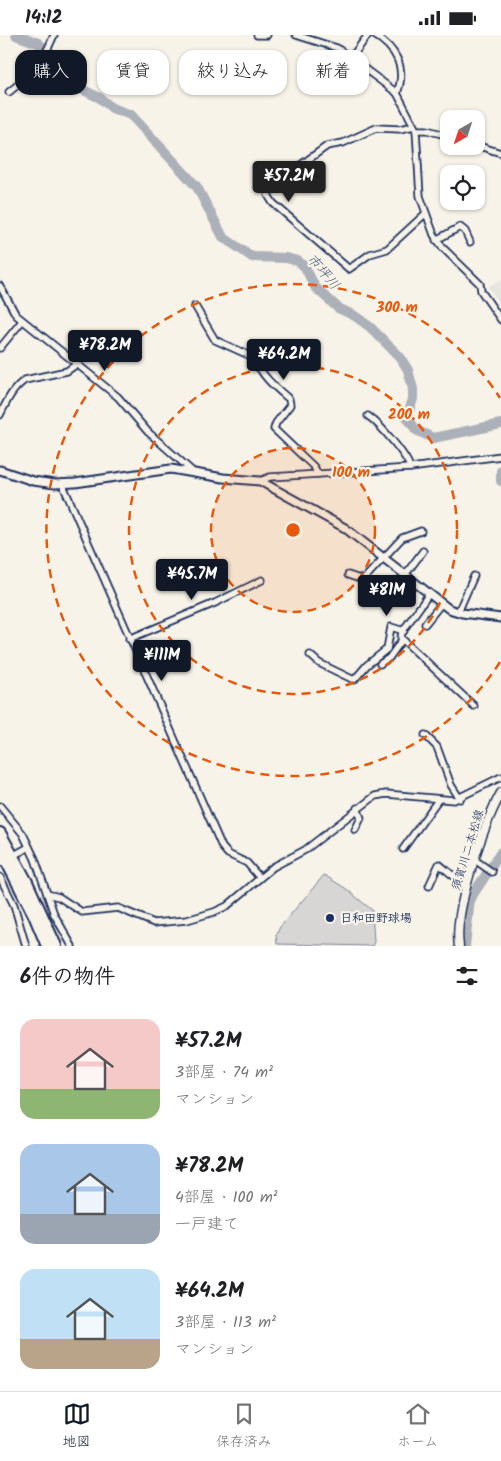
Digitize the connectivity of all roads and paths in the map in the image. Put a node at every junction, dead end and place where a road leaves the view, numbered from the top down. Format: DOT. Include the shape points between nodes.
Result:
graph roads {
  1 [pos="54,35"];
  2 [pos="257,35"];
  3 [pos="267,35"];
  4 [pos="296,35"];
  5 [pos="368,35"];
  6 [pos="374,35"];
  7 [pos="340,50"];
  8 [pos="357,50"];
  9 [pos="369,72"];
  10 [pos="9,92"];
  11 [pos="397,93"];
  12 [pos="415,128"];
  13 [pos="440,134"];
  14 [pos="485,148"];
  15 [pos="501,153"];
  16 [pos="425,214"];
  17 [pos="436,240"];
  18 [pos="470,242"];
  19 [pos="0,286"];
  20 [pos="195,306"];
  21 [pos="501,320"];
  22 [pos="22,321"];
  23 [pos="0,348"];
  24 [pos="77,364"];
  25 [pos="0,415"];
  26 [pos="368,415"];
  27 [pos="501,456"];
  28 [pos="410,469"];
  29 [pos="0,470"];
  30 [pos="192,471"];
  31 [pos="318,474"];
  32 [pos="260,481"];
  33 [pos="62,483"];
  34 [pos="420,531"];
  35 [pos="423,551"];
  36 [pos="382,557"];
  37 [pos="348,575"];
  38 [pos="405,575"];
  39 [pos="474,576"];
  40 [pos="262,580"];
  41 [pos="429,594"];
  42 [pos="441,604"];
  43 [pos="458,612"];
  44 [pos="501,618"];
  45 [pos="425,624"];
  46 [pos="404,631"];
  47 [pos="129,639"];
  48 [pos="402,640"];
  49 [pos="310,655"];
  50 [pos="380,664"];
  51 [pos="474,706"];
  52 [pos="425,735"];
  53 [pos="501,777"];
  54 [pos="501,793"];
  55 [pos="460,799"];
  56 [pos="438,800"];
  57 [pos="498,805"];
  58 [pos="0,807"];
  59 [pos="357,809"];
  60 [pos="355,830"];
  61 [pos="0,833"];
  62 [pos="29,847"];
  63 [pos="0,849"];
  64 [pos="403,849"];
  65 [pos="18,853"];
  66 [pos="475,860"];
  67 [pos="492,872"];
  68 [pos="0,877"];
  69 [pos="259,877"];
  70 [pos="429,886"];
  71 [pos="467,887"];
  72 [pos="47,894"];
  73 [pos="26,946"];
  74 [pos="47,946"];
  75 [pos="56,946"];
  76 [pos="72,946"];
  77 [pos="459,946"];
  1 -- 10 [label="street" via="39,66"];
  2 -- 3 [label="street"];
  4 -- 7 [label="street"];
  5 -- 8 [label="street"];
  6 -- 11 [label="street" via="390,46 399,60 401,73"];
  9 -- 11 [label="street"];
  11 -- 12 [label="street"];
  12 -- 13 [label="street"];
  12 -- 16 [label="street" via="420,196"];
  12 -- 16 [label="street" via="376,128 343,143 327,146 280,180 268,195 273,203 349,269 370,254 387,249"];
  14 -- 15 [label="street"];
  16 -- 17 [label="street"];
  17 -- 18 [label="street" via="460,227"];
  17 -- 21 [label="street" via="480,284 481,291"];
  19 -- 22 [label="street"];
  20 -- 31 [label="street" via="215,340 255,358 266,379 289,399 290,405 274,429"];
  22 -- 23 [label="street"];
  22 -- 24 [label="street"];
  24 -- 25 [label="street" via="67,371 20,384 8,397"];
  24 -- 30 [label="street" via="118,397 148,432"];
  26 -- 28 [label="street" via="391,438 407,459"];
  27 -- 28 [label="street"];
  28 -- 31 [label="street"];
  29 -- 33 [label="street" via="33,481"];
  30 -- 32 [label="street"];
  30 -- 33 [label="street" via="171,469"];
  31 -- 32 [label="street" via="270,477"];
  32 -- 36 [label="street" via="342,526"];
  33 -- 47 [label="street"];
  34 -- 36 [label="street" via="404,536"];
  35 -- 38 [label="street"];
  36 -- 37 [label="street" via="363,580"];
  36 -- 38 [label="street"];
  38 -- 41 [label="street"];
  39 -- 43 [label="street"];
  40 -- 47 [label="street"];
  41 -- 42 [label="street"];
  41 -- 46 [label="street"];
  42 -- 43 [label="street"];
  42 -- 45 [label="street"];
  43 -- 44 [label="street"];
  46 -- 48 [label="street"];
  46 -- 49 [label="street" via="391,627 387,649 354,680 319,663"];
  47 -- 69 [label="street" via="222,847 228,854 247,863"];
  48 -- 50 [label="street" via="389,658"];
  48 -- 51 [label="street"];
  52 -- 55 [label="street" via="437,747 451,785"];
  53 -- 55 [label="street"];
  54 -- 57 [label="main road, 須賀川二本松線"];
  55 -- 56 [label="street"];
  56 -- 59 [label="street" via="382,794"];
  56 -- 64 [label="street"];
  57 -- 66 [label="main road, 須賀川二本松線" via="490,813"];
  58 -- 62 [label="street" via="18,827"];
  59 -- 60 [label="street" via="361,818"];
  59 -- 69 [label="street" via="299,855"];
  61 -- 75 [label="highway"];
  62 -- 65 [label="street"];
  62 -- 72 [label="street"];
  63 -- 74 [label="highway"];
  66 -- 67 [label="street"];
  66 -- 71 [label="main road, 須賀川二本松線"];
  68 -- 73 [label="street" via="14,905"];
  69 -- 72 [label="street" via="222,910 164,923 140,919 118,908 82,912 59,897"];
  70 -- 71 [label="street" via="439,865"];
  71 -- 77 [label="main road, 須賀川二本松線"];
  72 -- 76 [label="street"];
}
